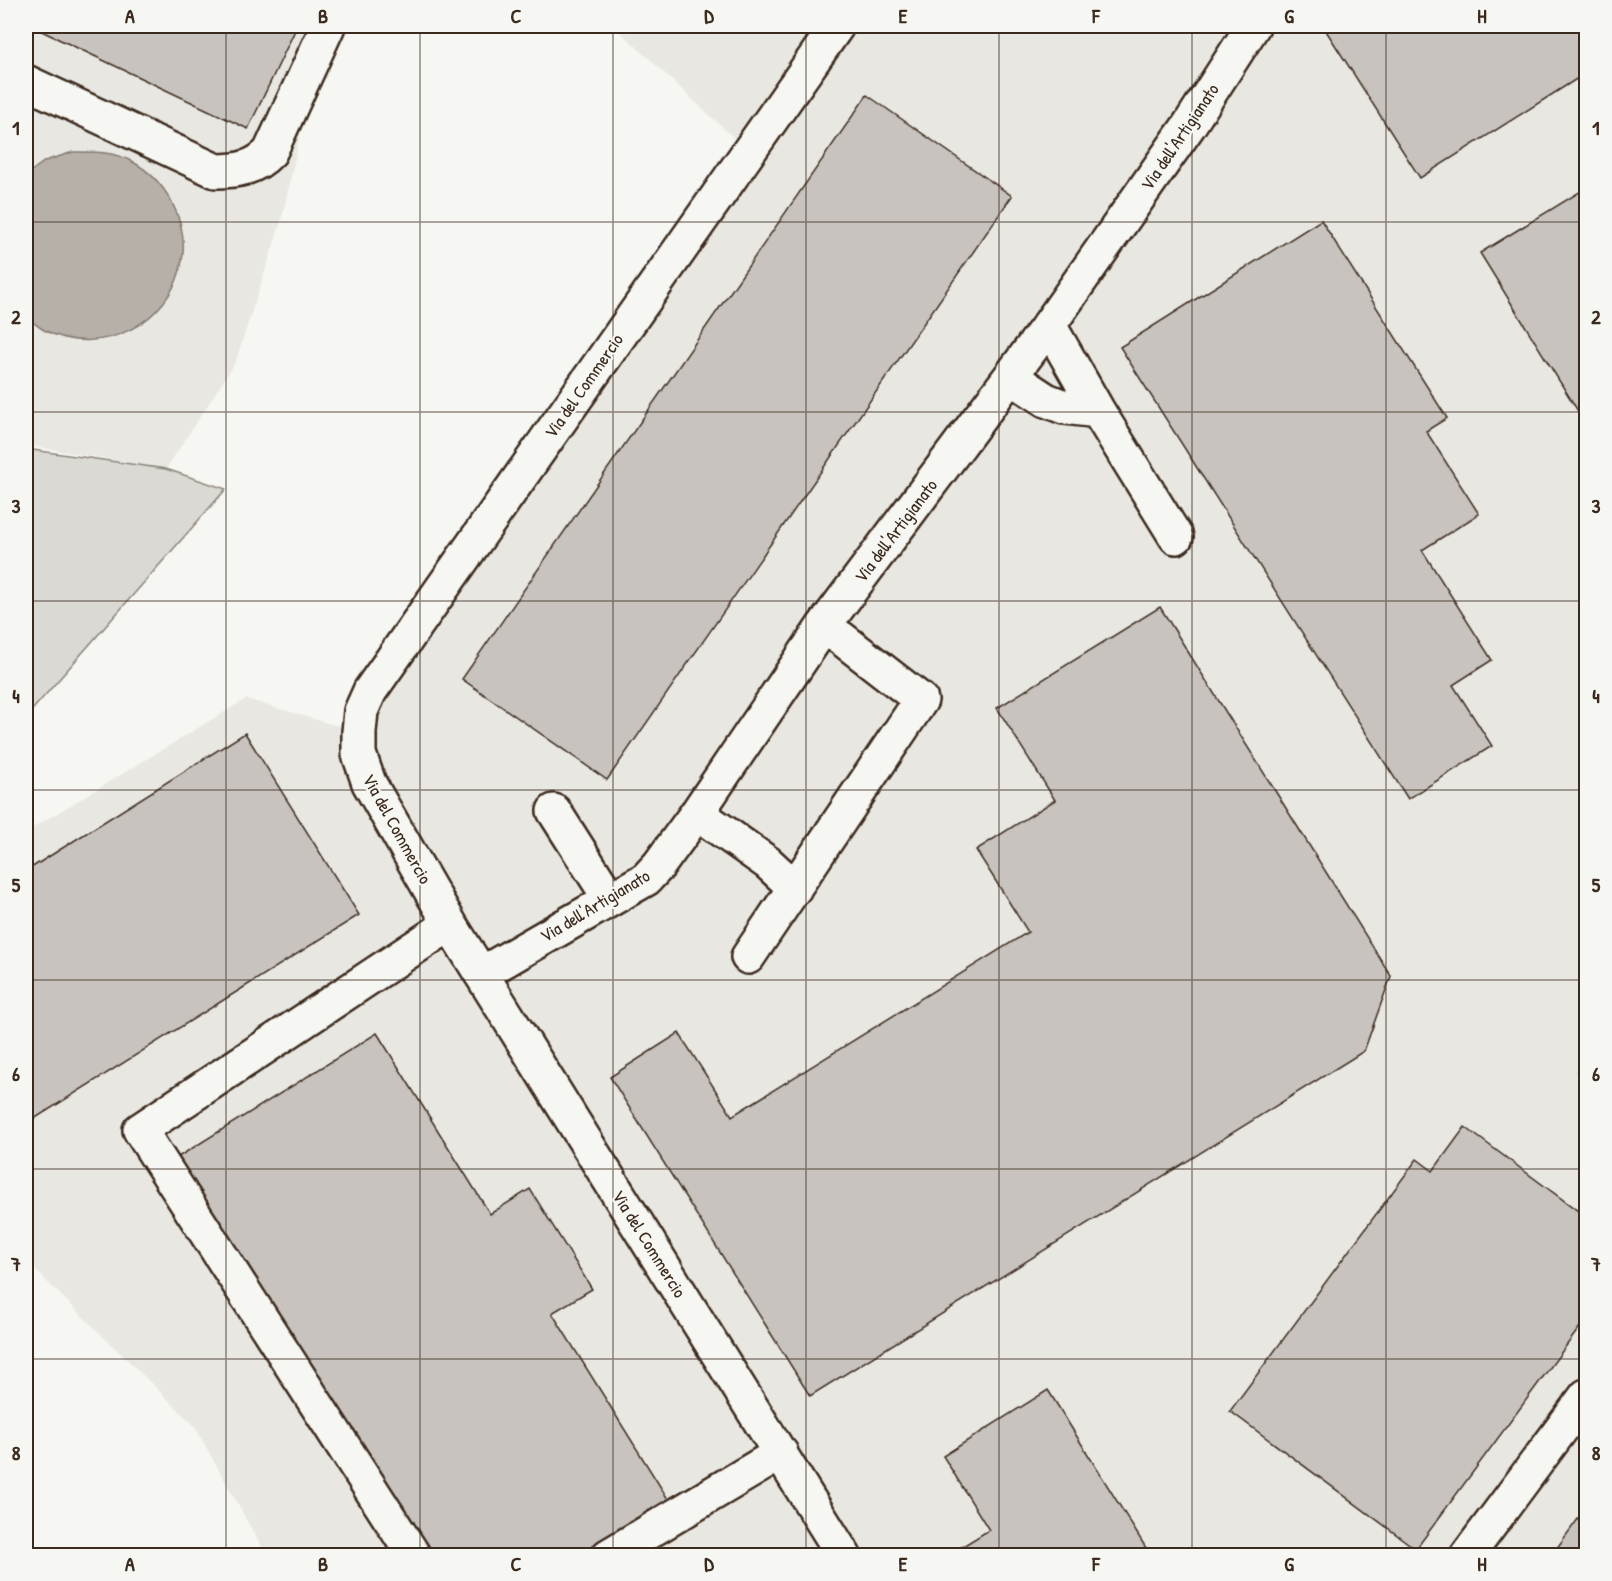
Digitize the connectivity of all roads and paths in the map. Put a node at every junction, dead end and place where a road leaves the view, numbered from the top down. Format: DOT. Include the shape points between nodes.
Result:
graph roads {
  1 [pos="328,26"];
  2 [pos="837,26"];
  3 [pos="1253,26"];
  4 [pos="26,82"];
  5 [pos="1049,325"];
  6 [pos="1011,377"];
  7 [pos="1098,411"];
  8 [pos="1176,537"];
  9 [pos="823,627"];
  10 [pos="554,812"];
  11 [pos="697,813"];
  12 [pos="795,888"];
  13 [pos="610,899"];
  14 [pos="450,924"];
  15 [pos="748,957"];
  16 [pos="481,974"];
  17 [pos="1587,1396"];
  18 [pos="781,1453"];
  19 [pos="414,1556"];
  20 [pos="608,1556"];
  21 [pos="844,1556"];
  22 [pos="1467,1556"];
  1 -- 4 [label="street" via="270,152 260,162 238,170 216,171"];
  2 -- 14 [label="street, Via del Commercio" via="370,691 361,711 359,754 369,783"];
  3 -- 5 [label="street, Via dell'Artigianato" via="1190,124"];
  5 -- 6 [label="street, Via dell'Artigianato"];
  5 -- 7 [label="street"];
  6 -- 7 [label="street" via="1046,400 1064,407"];
  6 -- 9 [label="street, Via dell'Artigianato"];
  7 -- 8 [label="street"];
  9 -- 11 [label="street, Via dell'Artigianato"];
  9 -- 12 [label="street" via="921,700"];
  10 -- 13 [label="street"];
  11 -- 12 [label="street" via="768,862"];
  11 -- 13 [label="street, Via dell'Artigianato" via="646,879"];
  12 -- 15 [label="street"];
  13 -- 16 [label="street, Via dell'Artigianato"];
  14 -- 16 [label="street, Via del Commercio"];
  14 -- 19 [label="street" via="140,1130"];
  16 -- 18 [label="street, Via del Commercio"];
  17 -- 22 [label="street"];
  18 -- 20 [label="street"];
  18 -- 21 [label="street, Via del Commercio"];
}
